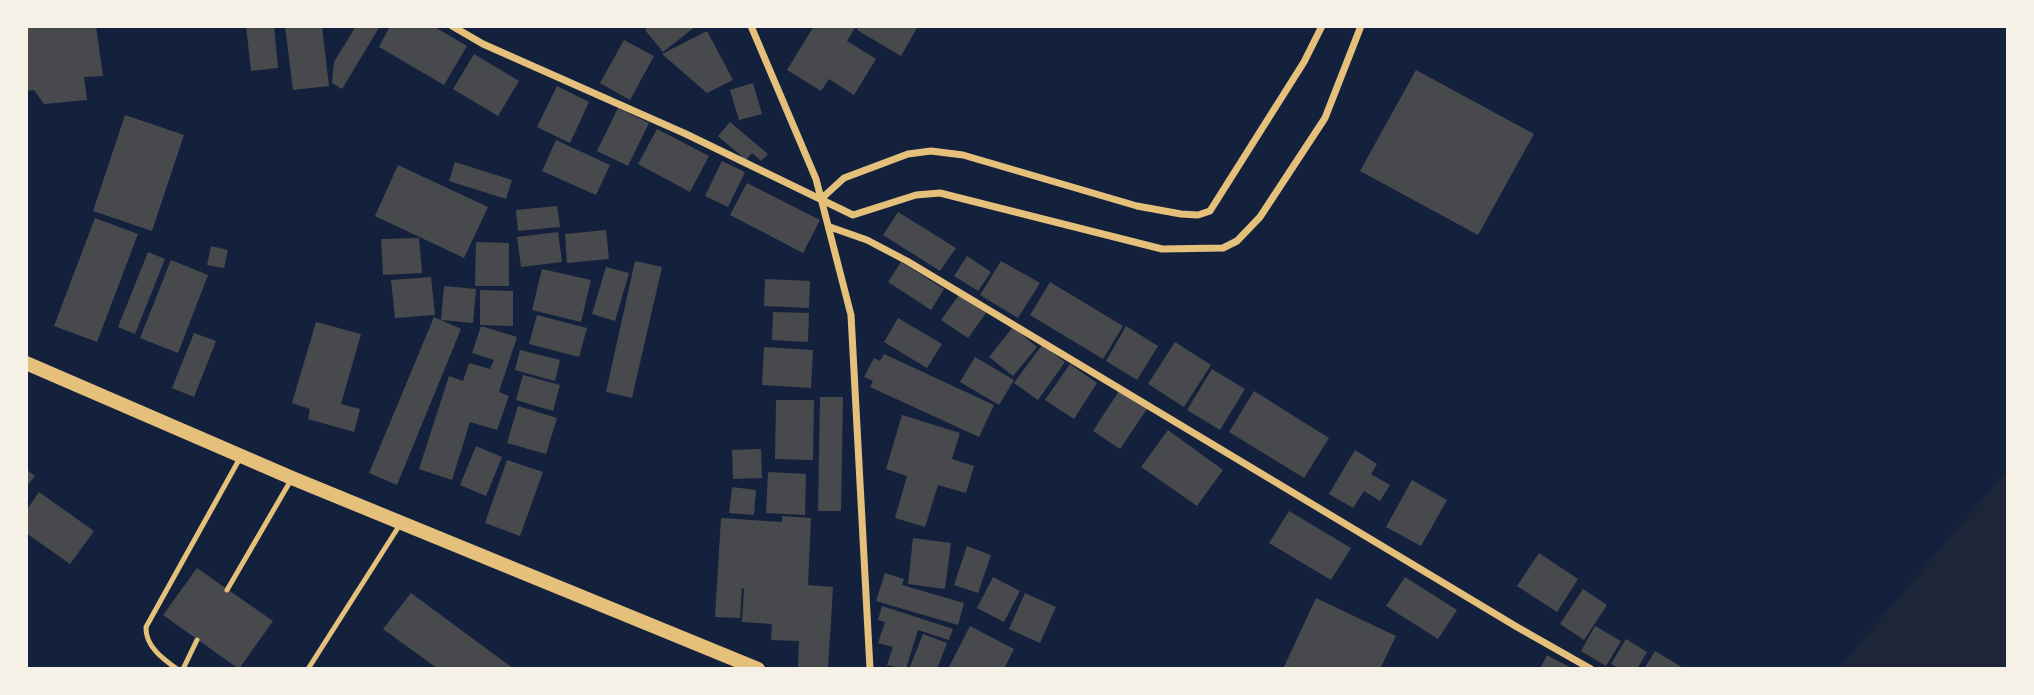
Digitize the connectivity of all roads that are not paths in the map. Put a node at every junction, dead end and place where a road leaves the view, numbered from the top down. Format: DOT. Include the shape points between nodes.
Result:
graph roads {
  1 [pos="452,26"];
  2 [pos="751,26"];
  3 [pos="1322,26"];
  4 [pos="1361,26"];
  5 [pos="821,199"];
  6 [pos="830,227"];
  7 [pos="26,363"];
  8 [pos="241,457"];
  9 [pos="292,478"];
  10 [pos="401,523"];
  11 [pos="228,590"];
  12 [pos="197,640"];
  13 [pos="177,669"];
  14 [pos="183,669"];
  15 [pos="308,669"];
  16 [pos="758,669"];
  17 [pos="870,669"];
  18 [pos="1591,669"];
  1 -- 5 [label="street"];
  2 -- 5 [label="street"];
  3 -- 5 [label="street" via="1304,62 1205,214 1137,206 963,155 931,151 908,154 844,178"];
  4 -- 5 [label="street" via="1325,118 1260,217 1237,241 1223,248 1163,249 940,193 916,195 853,215"];
  5 -- 6 [label="street"];
  6 -- 17 [label="street" via="851,315"];
  6 -- 18 [label="street" via="907,261"];
  7 -- 8 [label="main road"];
  8 -- 9 [label="main road"];
  8 -- 13 [label="lane" via="146,627 148,641"];
  9 -- 10 [label="main road"];
  9 -- 11 [label="lane"];
  10 -- 15 [label="lane"];
  10 -- 16 [label="main road"];
  12 -- 14 [label="lane"];
}
